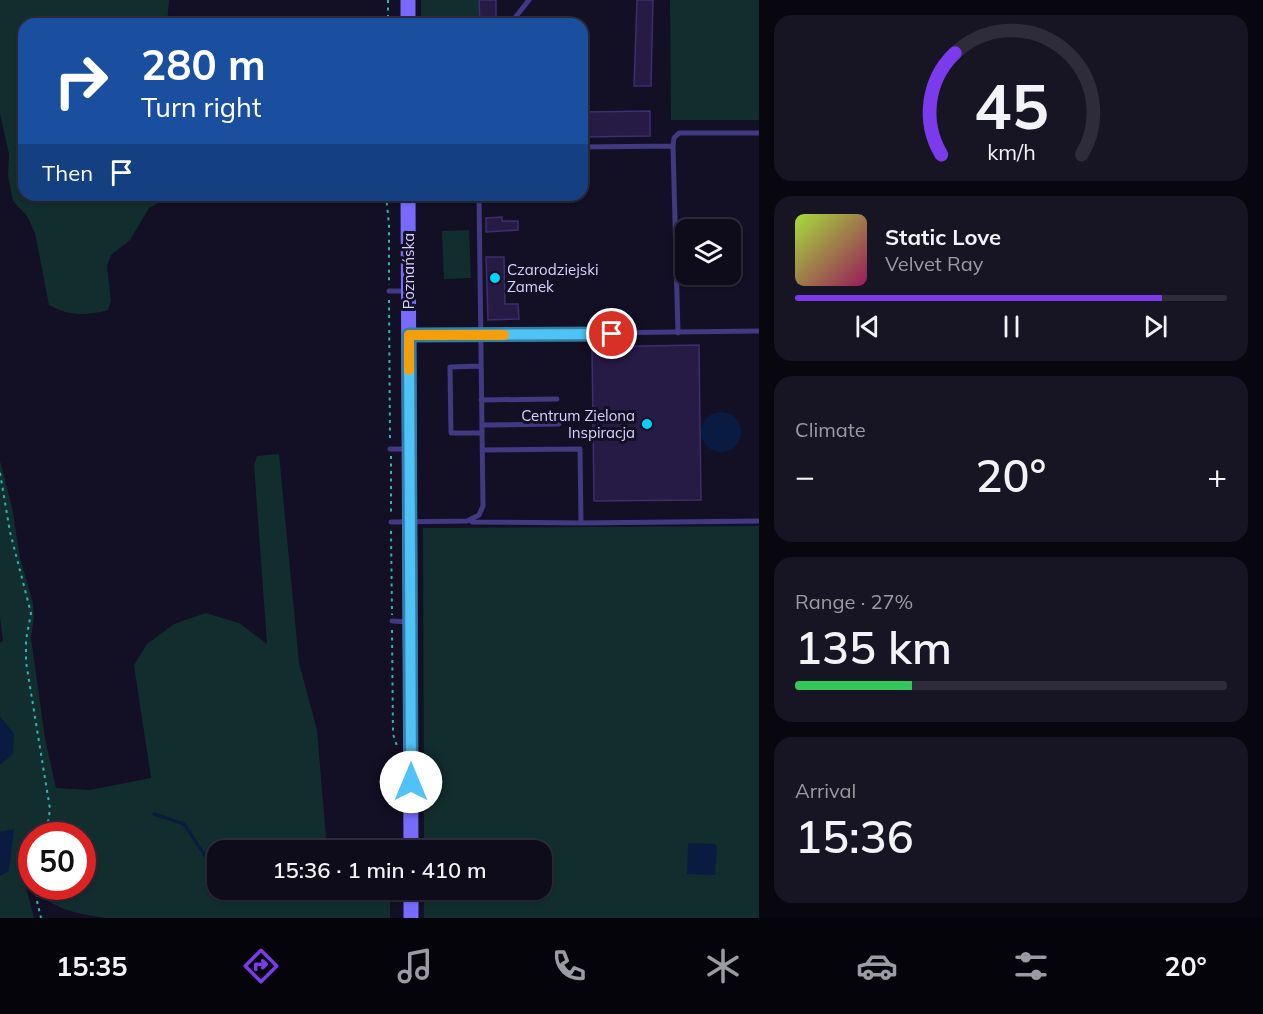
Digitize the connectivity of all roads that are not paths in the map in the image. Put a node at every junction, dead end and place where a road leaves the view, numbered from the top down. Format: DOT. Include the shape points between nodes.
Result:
graph roads {
  1 [pos="408,0"];
  2 [pos="529,0"];
  3 [pos="408,18"];
  4 [pos="515,18"];
  5 [pos="759,133"];
  6 [pos="673,146"];
  7 [pos="588,147"];
  8 [pos="408,201"];
  9 [pos="479,201"];
  10 [pos="389,291"];
  11 [pos="409,291"];
  12 [pos="759,332"];
  13 [pos="678,333"];
  14 [pos="409,335"];
  15 [pos="480,335"];
  16 [pos="481,366"];
  17 [pos="557,399"];
  18 [pos="481,400"];
  19 [pos="559,424"];
  20 [pos="482,425"];
  21 [pos="482,432"];
  22 [pos="390,449"];
  23 [pos="410,449"];
  24 [pos="482,450"];
  25 [pos="467,521"];
  26 [pos="759,521"];
  27 [pos="391,522"];
  28 [pos="410,522"];
  29 [pos="581,523"];
  30 [pos="392,621"];
  31 [pos="410,622"];
  32 [pos="411,840"];
  33 [pos="411,900"];
  34 [pos="411,918"];
  1 -- 3 [label="main road"];
  2 -- 4 [label="lane"];
  5 -- 6 [label="lane" via="679,133"];
  6 -- 7 [label="lane"];
  6 -- 13 [label="lane"];
  8 -- 11 [label="main road, Poznańska"];
  9 -- 15 [label="lane"];
  10 -- 11 [label="lane"];
  11 -- 14 [label="main road, Poznańska"];
  12 -- 13 [label="lane"];
  13 -- 15 [label="lane"];
  14 -- 15 [label="lane"];
  14 -- 23 [label="main road, Poznańska"];
  15 -- 16 [label="lane"];
  16 -- 18 [label="lane"];
  16 -- 21 [label="lane" via="450,366 451,433"];
  17 -- 18 [label="lane"];
  18 -- 20 [label="lane"];
  19 -- 20 [label="lane"];
  20 -- 21 [label="lane"];
  21 -- 24 [label="lane"];
  22 -- 23 [label="lane"];
  23 -- 28 [label="main road, Poznańska"];
  24 -- 25 [label="lane" via="484,502 479,515"];
  24 -- 29 [label="lane" via="580,449"];
  25 -- 28 [label="lane"];
  25 -- 29 [label="lane"];
  26 -- 29 [label="lane"];
  27 -- 28 [label="lane"];
  28 -- 31 [label="main road, Poznańska"];
  30 -- 31 [label="lane"];
  31 -- 32 [label="main road, Poznańska"];
  33 -- 34 [label="main road"];
}
